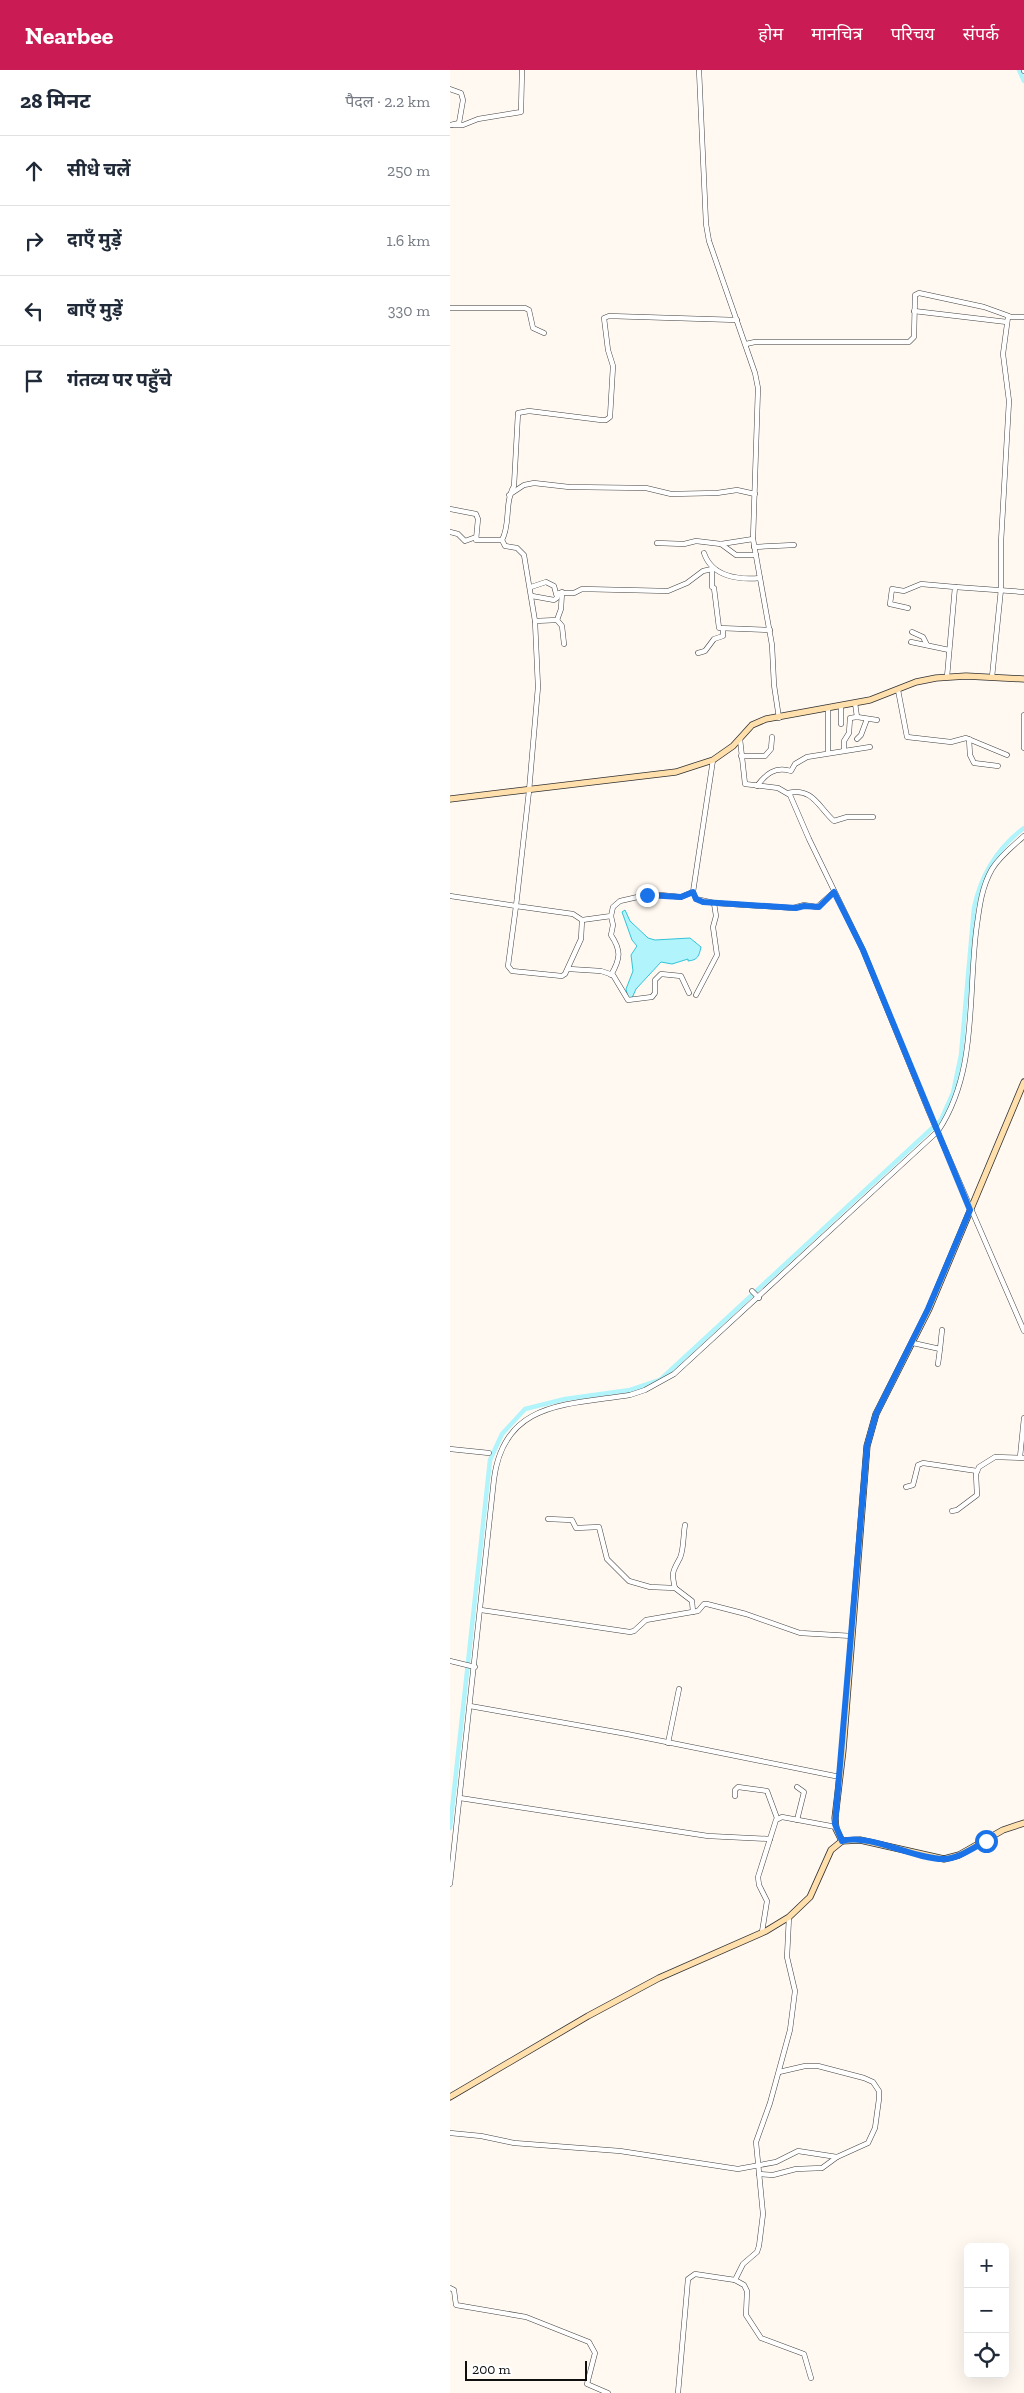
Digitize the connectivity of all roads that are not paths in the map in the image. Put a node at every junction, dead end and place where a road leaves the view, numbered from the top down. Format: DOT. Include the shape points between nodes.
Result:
graph roads {
  1 [pos="522,70"];
  2 [pos="699,70"];
  3 [pos="450,89"];
  4 [pos="452,125"];
  5 [pos="450,308"];
  6 [pos="914,311"];
  7 [pos="1009,316"];
  8 [pos="1024,317"];
  9 [pos="737,320"];
  10 [pos="1007,322"];
  11 [pos="544,333"];
  12 [pos="745,342"];
  13 [pos="755,494"];
  14 [pos="508,496"];
  15 [pos="450,509"];
  16 [pos="450,532"];
  17 [pos="476,537"];
  18 [pos="753,539"];
  19 [pos="502,540"];
  20 [pos="658,543"];
  21 [pos="721,544"];
  22 [pos="794,545"];
  23 [pos="754,546"];
  24 [pos="704,553"];
  25 [pos="756,555"];
  26 [pos="712,568"];
  27 [pos="760,578"];
  28 [pos="531,587"];
  29 [pos="955,587"];
  30 [pos="1001,589"];
  31 [pos="562,592"];
  32 [pos="1024,592"];
  33 [pos="532,596"];
  34 [pos="557,598"];
  35 [pos="908,608"];
  36 [pos="557,620"];
  37 [pos="535,621"];
  38 [pos="724,629"];
  39 [pos="770,630"];
  40 [pos="912,632"];
  41 [pos="911,642"];
  42 [pos="564,644"];
  43 [pos="927,645"];
  44 [pos="949,650"];
  45 [pos="698,653"];
  46 [pos="947,677"];
  47 [pos="992,677"];
  48 [pos="1024,679"];
  49 [pos="898,690"];
  50 [pos="855,703"];
  51 [pos="841,706"];
  52 [pos="828,709"];
  53 [pos="1024,715"];
  54 [pos="857,716"];
  55 [pos="778,718"];
  56 [pos="867,719"];
  57 [pos="877,720"];
  58 [pos="840,724"];
  59 [pos="772,737"];
  60 [pos="740,739"];
  61 [pos="857,739"];
  62 [pos="969,739"];
  63 [pos="870,747"];
  64 [pos="1024,748"];
  65 [pos="844,750"];
  66 [pos="828,753"];
  67 [pos="1007,755"];
  68 [pos="741,756"];
  69 [pos="713,760"];
  70 [pos="998,766"];
  71 [pos="757,786"];
  72 [pos="529,791"];
  73 [pos="788,793"];
  74 [pos="450,799"];
  75 [pos="873,817"];
  76 [pos="1024,836"];
  77 [pos="693,892"];
  78 [pos="834,892"];
  79 [pos="450,896"];
  80 [pos="714,902"];
  81 [pos="516,906"];
  82 [pos="611,916"];
  83 [pos="582,920"];
  84 [pos="569,969"];
  85 [pos="611,974"];
  86 [pos="689,994"];
  87 [pos="696,995"];
  88 [pos="1024,1082"];
  89 [pos="1022,1091"];
  90 [pos="937,1130"];
  91 [pos="970,1210"];
  92 [pos="942,1330"];
  93 [pos="1024,1331"];
  94 [pos="913,1343"];
  95 [pos="940,1349"];
  96 [pos="938,1364"];
  97 [pos="1024,1418"];
  98 [pos="450,1449"];
  99 [pos="489,1454"];
  100 [pos="1022,1458"];
  101 [pos="977,1471"];
  102 [pos="906,1487"];
  103 [pos="952,1511"];
  104 [pos="548,1519"];
  105 [pos="685,1525"];
  106 [pos="675,1588"];
  107 [pos="481,1610"];
  108 [pos="694,1612"];
  109 [pos="852,1636"];
  110 [pos="450,1661"];
  111 [pos="470,1665"];
  112 [pos="679,1689"];
  113 [pos="470,1706"];
  114 [pos="668,1743"];
  115 [pos="840,1776"];
  116 [pos="797,1787"];
  117 [pos="735,1796"];
  118 [pos="460,1798"];
  119 [pos="777,1818"];
  120 [pos="798,1820"];
  121 [pos="1024,1823"];
  122 [pos="453,1827"];
  123 [pos="836,1827"];
  124 [pos="770,1839"];
  125 [pos="842,1841"];
  126 [pos="450,1884"];
  127 [pos="789,1917"];
  128 [pos="762,1932"];
  129 [pos="779,2072"];
  130 [pos="450,2097"];
  131 [pos="450,2133"];
  132 [pos="837,2157"];
  133 [pos="758,2165"];
  134 [pos="759,2174"];
  135 [pos="735,2280"];
  136 [pos="450,2288"];
  137 [pos="811,2378"];
  138 [pos="608,2393"];
  139 [pos="678,2393"];
  1 -- 4 [label="street" via="522,112"];
  2 -- 9 [label="street" via="706,224"];
  3 -- 4 [label="street" via="461,93 463,100 459,123"];
  5 -- 11 [label="street" via="525,308 529,310 533,328"];
  6 -- 7 [label="street" via="915,295 920,293"];
  6 -- 10 [label="street"];
  6 -- 12 [label="street" via="914,337 909,342"];
  7 -- 8 [label="street"];
  7 -- 10 [label="street"];
  9 -- 12 [label="street"];
  9 -- 14 [label="street" via="606,316 604,326 611,361 609,419 518,413 514,486"];
  10 -- 30 [label="street" via="1003,362 1009,401"];
  12 -- 13 [label="street" via="758,388"];
  13 -- 14 [label="street" via="737,490 671,494 646,488 569,487 534,482"];
  13 -- 18 [label="street"];
  14 -- 19 [label="street" via="509,516"];
  15 -- 17 [label="street" via="476,514"];
  16 -- 17 [label="street" via="458,534 464,541"];
  17 -- 19 [label="street" via="476,540"];
  18 -- 21 [label="street"];
  18 -- 23 [label="street"];
  19 -- 28 [label="street" via="505,546 517,548 522,553"];
  20 -- 21 [label="street" via="696,541"];
  21 -- 25 [label="street" via="736,555"];
  22 -- 23 [label="street"];
  23 -- 25 [label="street"];
  24 -- 26 [label="street"];
  25 -- 27 [label="street"];
  26 -- 27 [label="street" via="727,576"];
  26 -- 31 [label="street" via="668,591 582,588 574,593"];
  26 -- 38 [label="street" via="718,626"];
  27 -- 39 [label="street"];
  28 -- 33 [label="street"];
  28 -- 34 [label="street" via="546,582 554,586"];
  29 -- 30 [label="street"];
  29 -- 35 [label="street" via="921,584 904,591 892,589 890,604"];
  29 -- 44 [label="street"];
  30 -- 32 [label="street"];
  30 -- 47 [label="street"];
  31 -- 34 [label="street"];
  31 -- 36 [label="street"];
  33 -- 34 [label="street"];
  33 -- 37 [label="street"];
  36 -- 37 [label="street"];
  36 -- 42 [label="street" via="562,626"];
  37 -- 72 [label="street" via="538,686"];
  38 -- 39 [label="street"];
  38 -- 45 [label="street" via="723,636 714,640 706,651"];
  39 -- 55 [label="street"];
  40 -- 43 [label="street" via="923,637"];
  41 -- 43 [label="street"];
  43 -- 44 [label="street"];
  44 -- 46 [label="street"];
  46 -- 47 [label="street"];
  46 -- 49 [label="street" via="925,680"];
  47 -- 48 [label="street"];
  49 -- 50 [label="street"];
  49 -- 62 [label="street" via="906,737 951,742"];
  50 -- 51 [label="street"];
  50 -- 54 [label="street"];
  51 -- 52 [label="street"];
  51 -- 58 [label="street"];
  52 -- 55 [label="street"];
  52 -- 66 [label="street"];
  53 -- 64 [label="street"];
  54 -- 56 [label="street"];
  54 -- 65 [label="street" via="849,719"];
  55 -- 60 [label="street" via="756,723"];
  56 -- 57 [label="street"];
  56 -- 61 [label="street"];
  59 -- 68 [label="street" via="772,749 764,756"];
  60 -- 68 [label="street"];
  60 -- 69 [label="street"];
  62 -- 67 [label="street"];
  62 -- 70 [label="street" via="974,763"];
  63 -- 65 [label="street"];
  65 -- 66 [label="street"];
  66 -- 71 [label="street" via="802,760 791,770 770,772"];
  68 -- 71 [label="street" via="746,784"];
  69 -- 72 [label="street" via="676,772"];
  69 -- 77 [label="street"];
  71 -- 73 [label="street" via="778,788"];
  72 -- 74 [label="street"];
  72 -- 81 [label="street"];
  73 -- 75 [label="street" via="798,791 810,795 834,821 847,817"];
  73 -- 78 [label="street"];
  76 -- 90 [label="street" via="992,870 982,896 974,946 967,1056 955,1101"];
  77 -- 80 [label="street" via="698,900"];
  77 -- 82 [label="street" via="681,897 652,894 620,902 613,907"];
  78 -- 80 [label="street" via="816,907"];
  78 -- 90 [label="street" via="863,950"];
  79 -- 81 [label="street"];
  80 -- 87 [label="street" via="717,955"];
  81 -- 83 [label="street" via="574,914"];
  81 -- 84 [label="street" via="510,970 562,976"];
  82 -- 83 [label="street"];
  82 -- 85 [label="street" via="611,935 619,946 616,966"];
  83 -- 84 [label="street" via="581,939"];
  84 -- 85 [label="street"];
  85 -- 86 [label="street" via="628,1000 652,997 655,993 654,980 661,974 681,976"];
  88 -- 89 [label="street"];
  89 -- 91 [label="street"];
  90 -- 91 [label="street"];
  90 -- 107 [label="street" via="756,1294 689,1362 662,1382 630,1395 540,1412 515,1428 504,1441 496,1463"];
  91 -- 93 [label="street"];
  91 -- 94 [label="street"];
  92 -- 95 [label="street"];
  94 -- 95 [label="street"];
  94 -- 109 [label="street" via="876,1414 867,1446"];
  95 -- 96 [label="street"];
  97 -- 100 [label="street"];
  98 -- 99 [label="street"];
  100 -- 101 [label="street" via="995,1457"];
  101 -- 102 [label="street" via="923,1462 918,1465 914,1485"];
  101 -- 103 [label="street" via="978,1495"];
  104 -- 106 [label="street" via="572,1520 576,1528 600,1527 607,1559 629,1581 650,1587"];
  105 -- 106 [label="street" via="680,1557 672,1574"];
  106 -- 108 [label="street" via="692,1601"];
  107 -- 108 [label="street" via="630,1632 646,1620"];
  107 -- 111 [label="street"];
  108 -- 109 [label="street" via="707,1604 800,1633"];
  109 -- 115 [label="street"];
  110 -- 111 [label="street"];
  111 -- 113 [label="street"];
  112 -- 114 [label="street"];
  113 -- 114 [label="street"];
  113 -- 118 [label="street"];
  114 -- 115 [label="street"];
  115 -- 123 [label="street"];
  116 -- 120 [label="street" via="804,1792"];
  117 -- 119 [label="street" via="738,1788 767,1791"];
  118 -- 122 [label="street"];
  118 -- 124 [label="street" via="708,1836"];
  119 -- 120 [label="street"];
  119 -- 124 [label="street"];
  120 -- 123 [label="street"];
  121 -- 125 [label="street" via="944,1859 860,1840"];
  122 -- 126 [label="street"];
  123 -- 125 [label="street"];
  124 -- 128 [label="street" via="758,1877 767,1901"];
  125 -- 127 [label="street" via="831,1850 810,1897"];
  127 -- 128 [label="street"];
  127 -- 129 [label="street" via="787,1957 795,1991 790,2030"];
  128 -- 130 [label="street" via="659,1978"];
  129 -- 132 [label="street" via="810,2065 826,2067 864,2078 877,2086 879,2099 872,2137 862,2147"];
  129 -- 133 [label="street" via="757,2137"];
  131 -- 133 [label="street" via="521,2144 620,2151 738,2169"];
  132 -- 133 [label="street" via="798,2151 776,2162"];
  132 -- 134 [label="street" via="818,2169"];
  133 -- 134 [label="street"];
  134 -- 135 [label="street" via="763,2214 760,2246 743,2264"];
  135 -- 137 [label="street" via="747,2291 746,2315 757,2332 764,2340 804,2354"];
  135 -- 139 [label="street" via="695,2274 688,2279"];
  136 -- 138 [label="street" via="454,2290 456,2305 526,2316 589,2342 595,2353 587,2384"];
}
